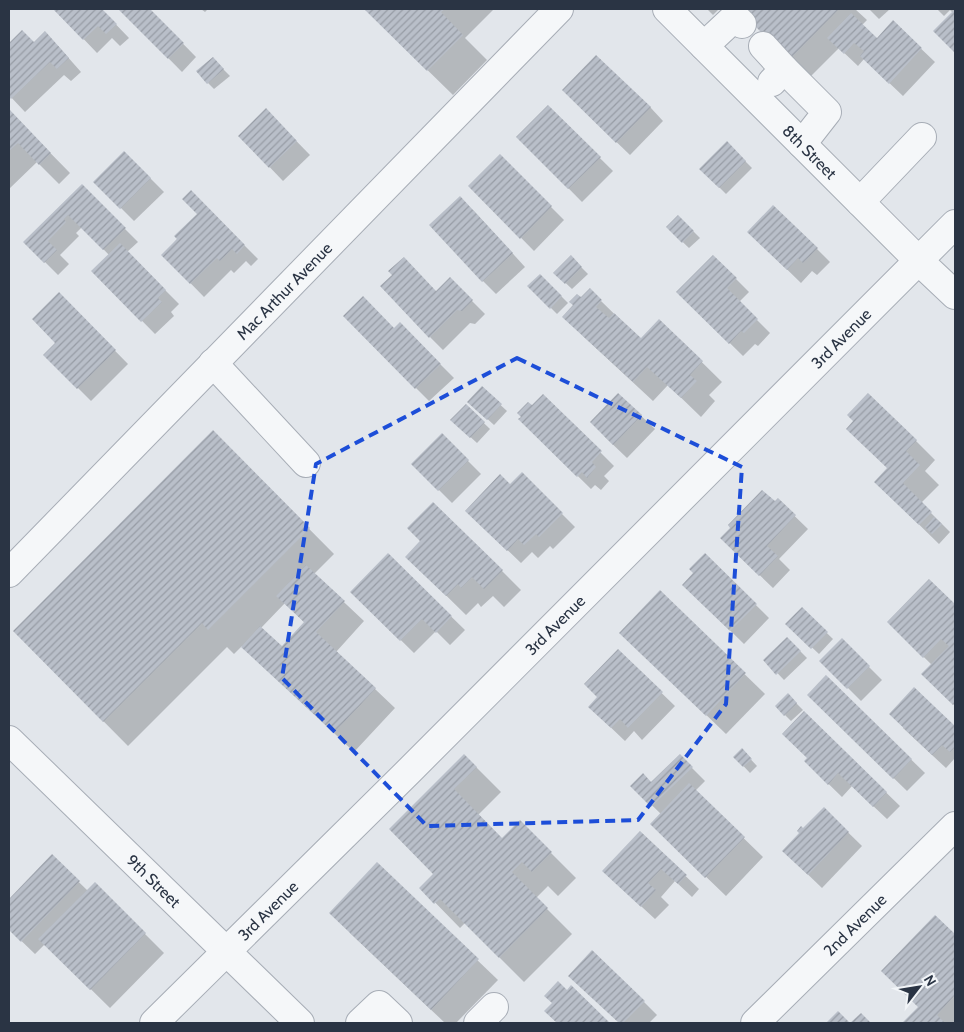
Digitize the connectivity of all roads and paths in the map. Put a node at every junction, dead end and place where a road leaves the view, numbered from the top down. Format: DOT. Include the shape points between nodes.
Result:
graph roads {
  1 [pos="558,9"];
  2 [pos="667,9"];
  3 [pos="742,24"];
  4 [pos="704,46"];
  5 [pos="763,46"];
  6 [pos="784,69"];
  7 [pos="756,98"];
  8 [pos="922,137"];
  9 [pos="802,144"];
  10 [pos="860,202"];
  11 [pos="955,224"];
  12 [pos="918,261"];
  13 [pos="955,296"];
  14 [pos="213,363"];
  15 [pos="306,463"];
  16 [pos="9,573"];
  17 [pos="9,740"];
  18 [pos="955,826"];
  19 [pos="226,953"];
  20 [pos="154,1023"];
  21 [pos="300,1023"];
  22 [pos="360,1023"];
  23 [pos="398,1023"];
  24 [pos="755,1023"];
  1 -- 14 [label="street, Mac Arthur Avenue"];
  2 -- 4 [label="street, 8th Street"];
  3 -- 4 [label="street" via="735,16"];
  4 -- 7 [label="street, 8th Street"];
  5 -- 6 [label="street"];
  6 -- 7 [label="street"];
  6 -- 9 [label="street" via="827,112"];
  7 -- 9 [label="street, 8th Street"];
  8 -- 10 [label="street"];
  9 -- 10 [label="street, 8th Street"];
  10 -- 12 [label="street, 8th Street"];
  11 -- 12 [label="street, 3rd Avenue"];
  12 -- 13 [label="street, 8th Street"];
  12 -- 19 [label="street, 3rd Avenue"];
  14 -- 15 [label="street"];
  14 -- 16 [label="street, Mac Arthur Avenue"];
  17 -- 19 [label="street, 9th Street"];
  18 -- 24 [label="street, 2nd Avenue"];
  19 -- 20 [label="street, 3rd Avenue"];
  19 -- 21 [label="street, 9th Street"];
  22 -- 23 [label="street" via="379,1005"];
}
